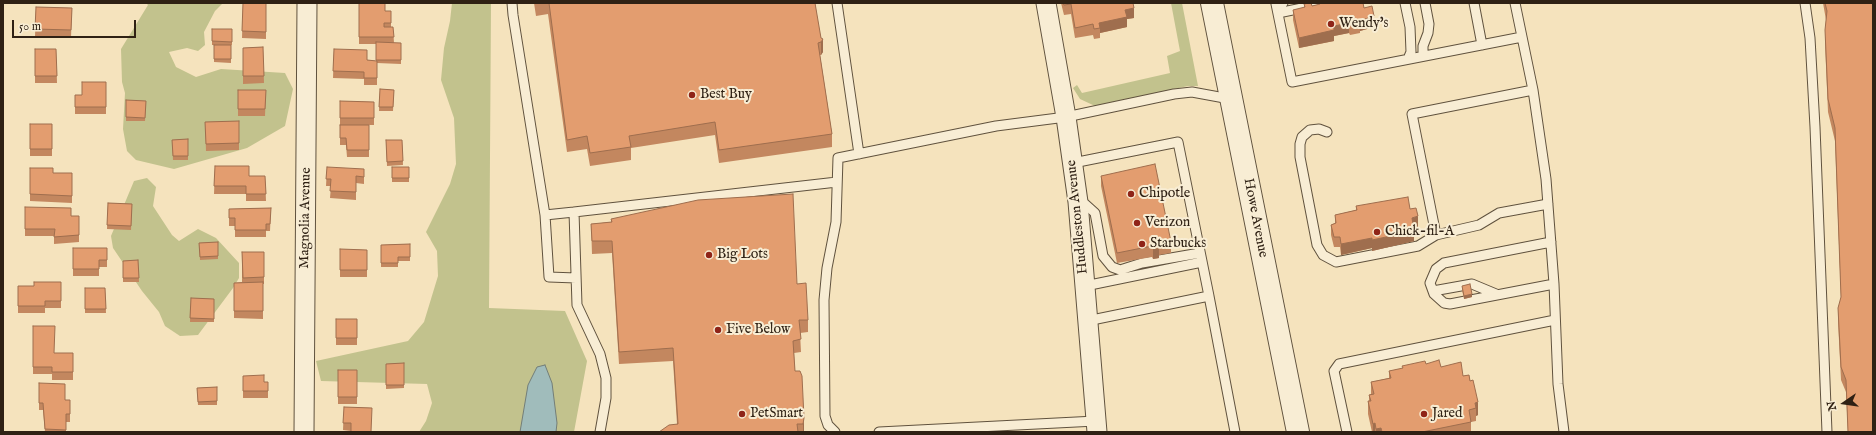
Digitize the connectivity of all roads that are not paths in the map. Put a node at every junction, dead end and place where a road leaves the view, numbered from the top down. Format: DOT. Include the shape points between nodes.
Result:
graph roads {
  1 [pos="307,3"];
  2 [pos="512,3"];
  3 [pos="837,3"];
  4 [pos="1046,3"];
  5 [pos="1212,3"];
  6 [pos="1283,3"];
  7 [pos="1326,3"];
  8 [pos="1405,3"];
  9 [pos="1425,3"];
  10 [pos="1474,3"];
  11 [pos="1516,3"];
  12 [pos="1805,3"];
  13 [pos="1278,13"];
  14 [pos="1522,37"];
  15 [pos="1482,45"];
  16 [pos="1423,56"];
  17 [pos="1408,59"];
  18 [pos="1533,90"];
  19 [pos="1231,100"];
  20 [pos="1066,117"];
  21 [pos="1327,132"];
  22 [pos="859,154"];
  23 [pos="1073,163"];
  24 [pos="837,182"];
  25 [pos="1078,202"];
  26 [pos="1548,204"];
  27 [pos="574,212"];
  28 [pos="545,215"];
  29 [pos="1436,235"];
  30 [pos="1551,242"];
  31 [pos="1201,258"];
  32 [pos="576,278"];
  33 [pos="1554,284"];
  34 [pos="1085,286"];
  35 [pos="1432,291"];
  36 [pos="1496,294"];
  37 [pos="1209,296"];
  38 [pos="1555,320"];
  39 [pos="1087,321"];
  40 [pos="1096,427"];
  41 [pos="304,432"];
  42 [pos="600,432"];
  43 [pos="835,432"];
  44 [pos="879,432"];
  45 [pos="1236,432"];
  46 [pos="1298,432"];
  47 [pos="1347,432"];
  48 [pos="1562,432"];
  49 [pos="1827,432"];
  1 -- 41 [label="street, Magnolia Avenue"];
  2 -- 28 [label="lane"];
  3 -- 22 [label="lane"];
  4 -- 20 [label="street, Huddleston Avenue"];
  5 -- 19 [label="street, Howe Avenue"];
  6 -- 13 [label="lane" via="1276,4"];
  7 -- 13 [label="lane"];
  8 -- 17 [label="lane" via="1410,27 1411,52"];
  9 -- 16 [label="lane" via="1429,24"];
  10 -- 15 [label="lane"];
  11 -- 14 [label="lane"];
  12 -- 49 [label="lane" via="1810,38"];
  13 -- 17 [label="lane" via="1292,82"];
  14 -- 15 [label="lane"];
  14 -- 18 [label="lane"];
  15 -- 16 [label="lane"];
  16 -- 17 [label="lane"];
  18 -- 26 [label="lane"];
  18 -- 29 [label="lane" via="1412,114"];
  19 -- 20 [label="lane" via="1192,92"];
  19 -- 46 [label="street, Howe Avenue"];
  20 -- 22 [label="lane" via="996,126"];
  20 -- 23 [label="street, Huddleston Avenue"];
  21 -- 29 [label="lane" via="1319,129 1310,130 1302,137 1300,144 1300,156 1318,245 1323,255 1336,262 1418,246"];
  22 -- 24 [label="lane" via="838,158"];
  23 -- 25 [label="street, Huddleston Avenue"];
  23 -- 31 [label="lane" via="1178,142"];
  24 -- 27 [label="lane"];
  24 -- 43 [label="lane" via="836,222 824,300 825,416 828,425"];
  25 -- 31 [label="lane" via="1085,204 1095,214 1103,256 1112,267 1120,270 1142,263"];
  25 -- 34 [label="street, Huddleston Avenue"];
  26 -- 29 [label="lane" via="1499,213 1479,226"];
  26 -- 30 [label="lane"];
  27 -- 28 [label="lane"];
  27 -- 32 [label="lane"];
  28 -- 32 [label="lane" via="549,277"];
  30 -- 33 [label="lane"];
  30 -- 35 [label="lane" via="1444,263 1436,269 1431,278"];
  31 -- 34 [label="lane"];
  31 -- 37 [label="lane"];
  32 -- 42 [label="lane" via="577,305 600,354 606,378 606,398"];
  33 -- 36 [label="lane"];
  33 -- 38 [label="lane"];
  34 -- 39 [label="street, Huddleston Avenue"];
  35 -- 36 [label="lane" via="1472,284"];
  35 -- 36 [label="lane" via="1439,299 1450,304"];
  37 -- 39 [label="lane"];
  37 -- 45 [label="lane"];
  38 -- 47 [label="lane" via="1339,364 1334,371"];
  38 -- 48 [label="lane"];
  39 -- 40 [label="street, Huddleston Avenue"];
  40 -- 44 [label="lane"];
}
